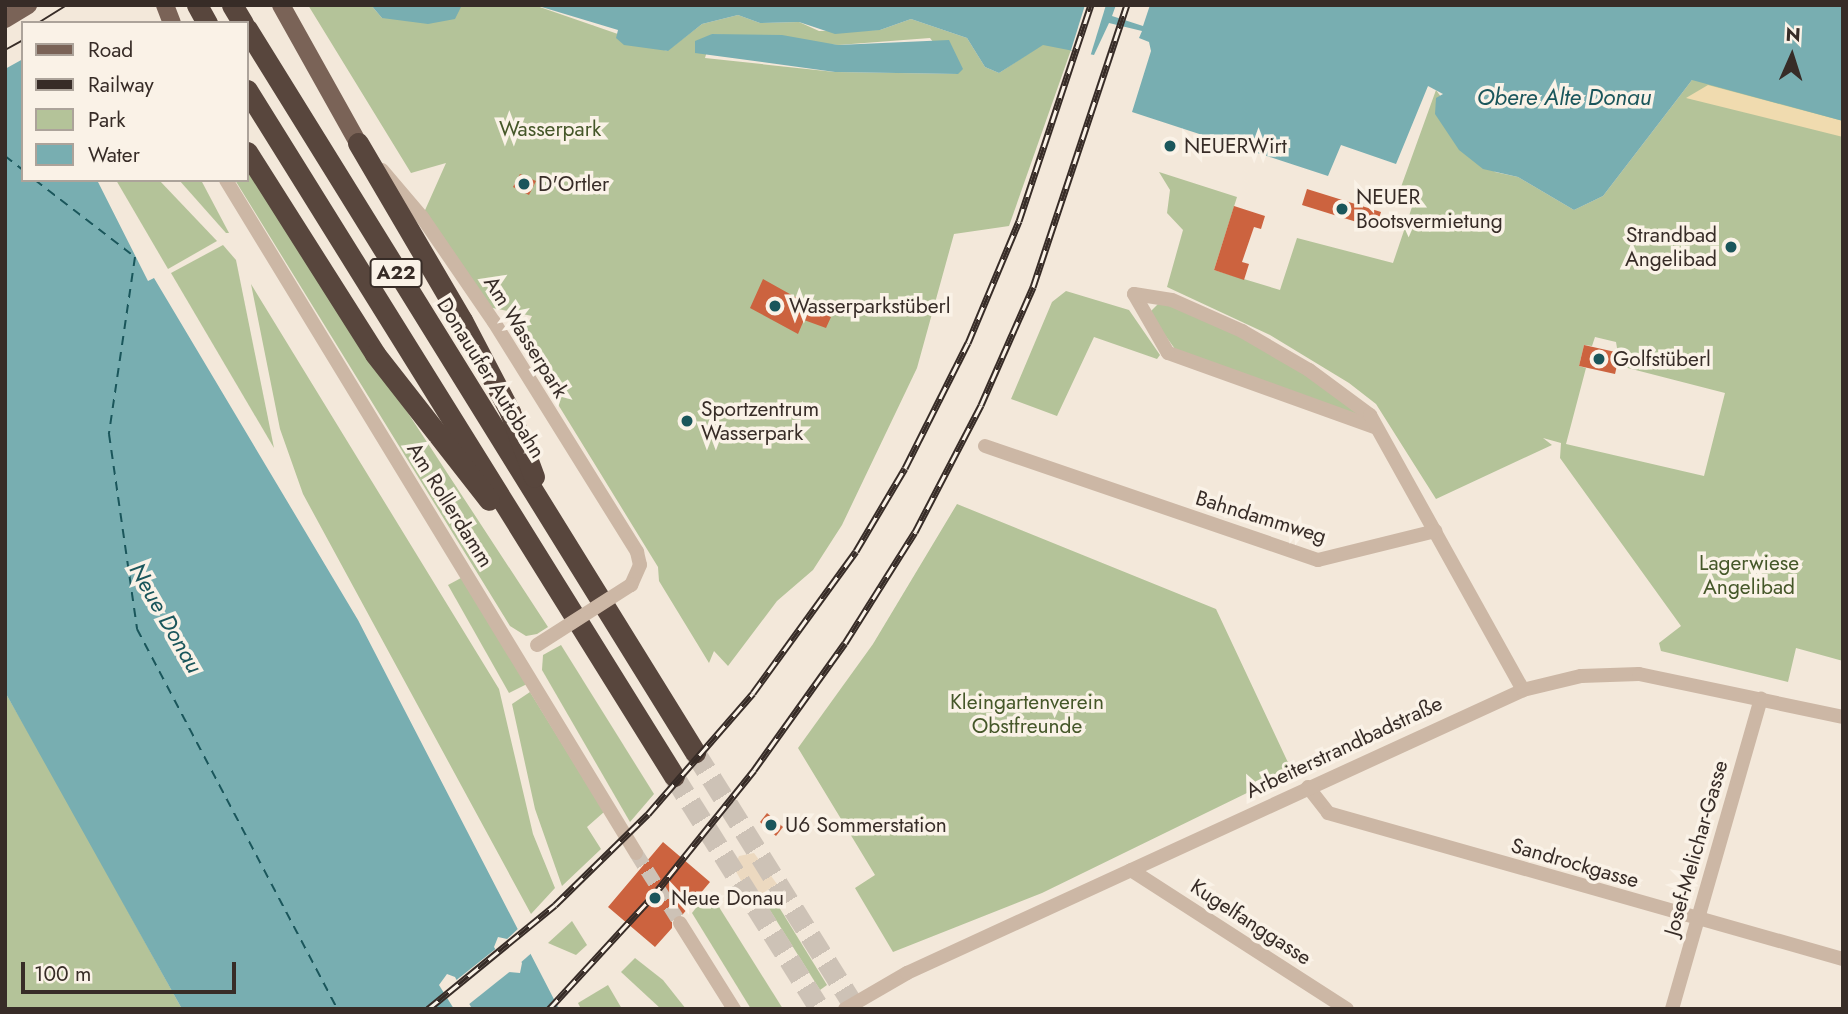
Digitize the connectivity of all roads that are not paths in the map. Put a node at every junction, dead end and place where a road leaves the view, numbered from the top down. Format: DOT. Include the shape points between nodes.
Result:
graph roads {
  1 [pos="28,5"];
  2 [pos="197,5"];
  3 [pos="232,5"];
  4 [pos="271,5"];
  5 [pos="281,5"];
  6 [pos="5,19"];
  7 [pos="206,21"];
  8 [pos="242,21"];
  9 [pos="248,31"];
  10 [pos="293,32"];
  11 [pos="248,92"];
  12 [pos="358,143"];
  13 [pos="248,154"];
  14 [pos="227,182"];
  15 [pos="1374,427"];
  16 [pos="985,446"];
  17 [pos="548,515"];
  18 [pos="1435,531"];
  19 [pos="541,563"];
  20 [pos="519,656"];
  21 [pos="1523,690"];
  22 [pos="1761,698"];
  23 [pos="1843,717"];
  24 [pos="695,752"];
  25 [pos="674,775"];
  26 [pos="1308,787"];
  27 [pos="636,853"];
  28 [pos="1131,870"];
  29 [pos="1698,919"];
  30 [pos="680,923"];
  31 [pos="1843,959"];
  32 [pos="734,1009"];
  33 [pos="845,1009"];
  34 [pos="1347,1009"];
  35 [pos="1672,1009"];
  1 -- 6 [label="main road"];
  2 -- 7 [label="highway"];
  3 -- 8 [label="highway"];
  4 -- 10 [label="main road"];
  5 -- 10 [label="main road"];
  9 -- 17 [label="highway, Donauufer Autobahn / A22"];
  10 -- 12 [label="main road"];
  11 -- 19 [label="highway, A22"];
  12 -- 17 [label="highway" via="510,411"];
  12 -- 20 [label="street, Am Wasserpark, bridge" via="422,217 494,322 637,552 640,565 631,585"];
  13 -- 19 [label="highway" via="421,418"];
  14 -- 20 [label="street, Am Rollerdamm"];
  15 -- 15 [label="street" via="1370,415 1348,396 1259,340 1172,300 1134,294 1168,353"];
  15 -- 18 [label="street"];
  16 -- 18 [label="street, Bahndammweg" via="1318,560"];
  17 -- 24 [label="highway, Donauufer Autobahn / A22"];
  18 -- 21 [label="street"];
  19 -- 25 [label="highway, A22"];
  20 -- 27 [label="street, Am Rollerdamm"];
  21 -- 22 [label="street, Arbeiterstrandbadstraße" via="1581,676 1639,674"];
  21 -- 26 [label="street, Arbeiterstrandbadstraße"];
  22 -- 23 [label="street, Arbeiterstrandbadstraße"];
  22 -- 29 [label="street, Josef-Melichar-Gasse"];
  26 -- 28 [label="street, Arbeiterstrandbadstraße"];
  26 -- 29 [label="street, Sandrockgasse" via="1328,813"];
  28 -- 33 [label="street, Arbeiterstrandbadstraße" via="889,982"];
  28 -- 34 [label="street, Kugelfanggasse"];
  29 -- 31 [label="street, Sandrockgasse"];
  29 -- 35 [label="street, Josef-Melichar-Gasse"];
  30 -- 32 [label="street"];
}
